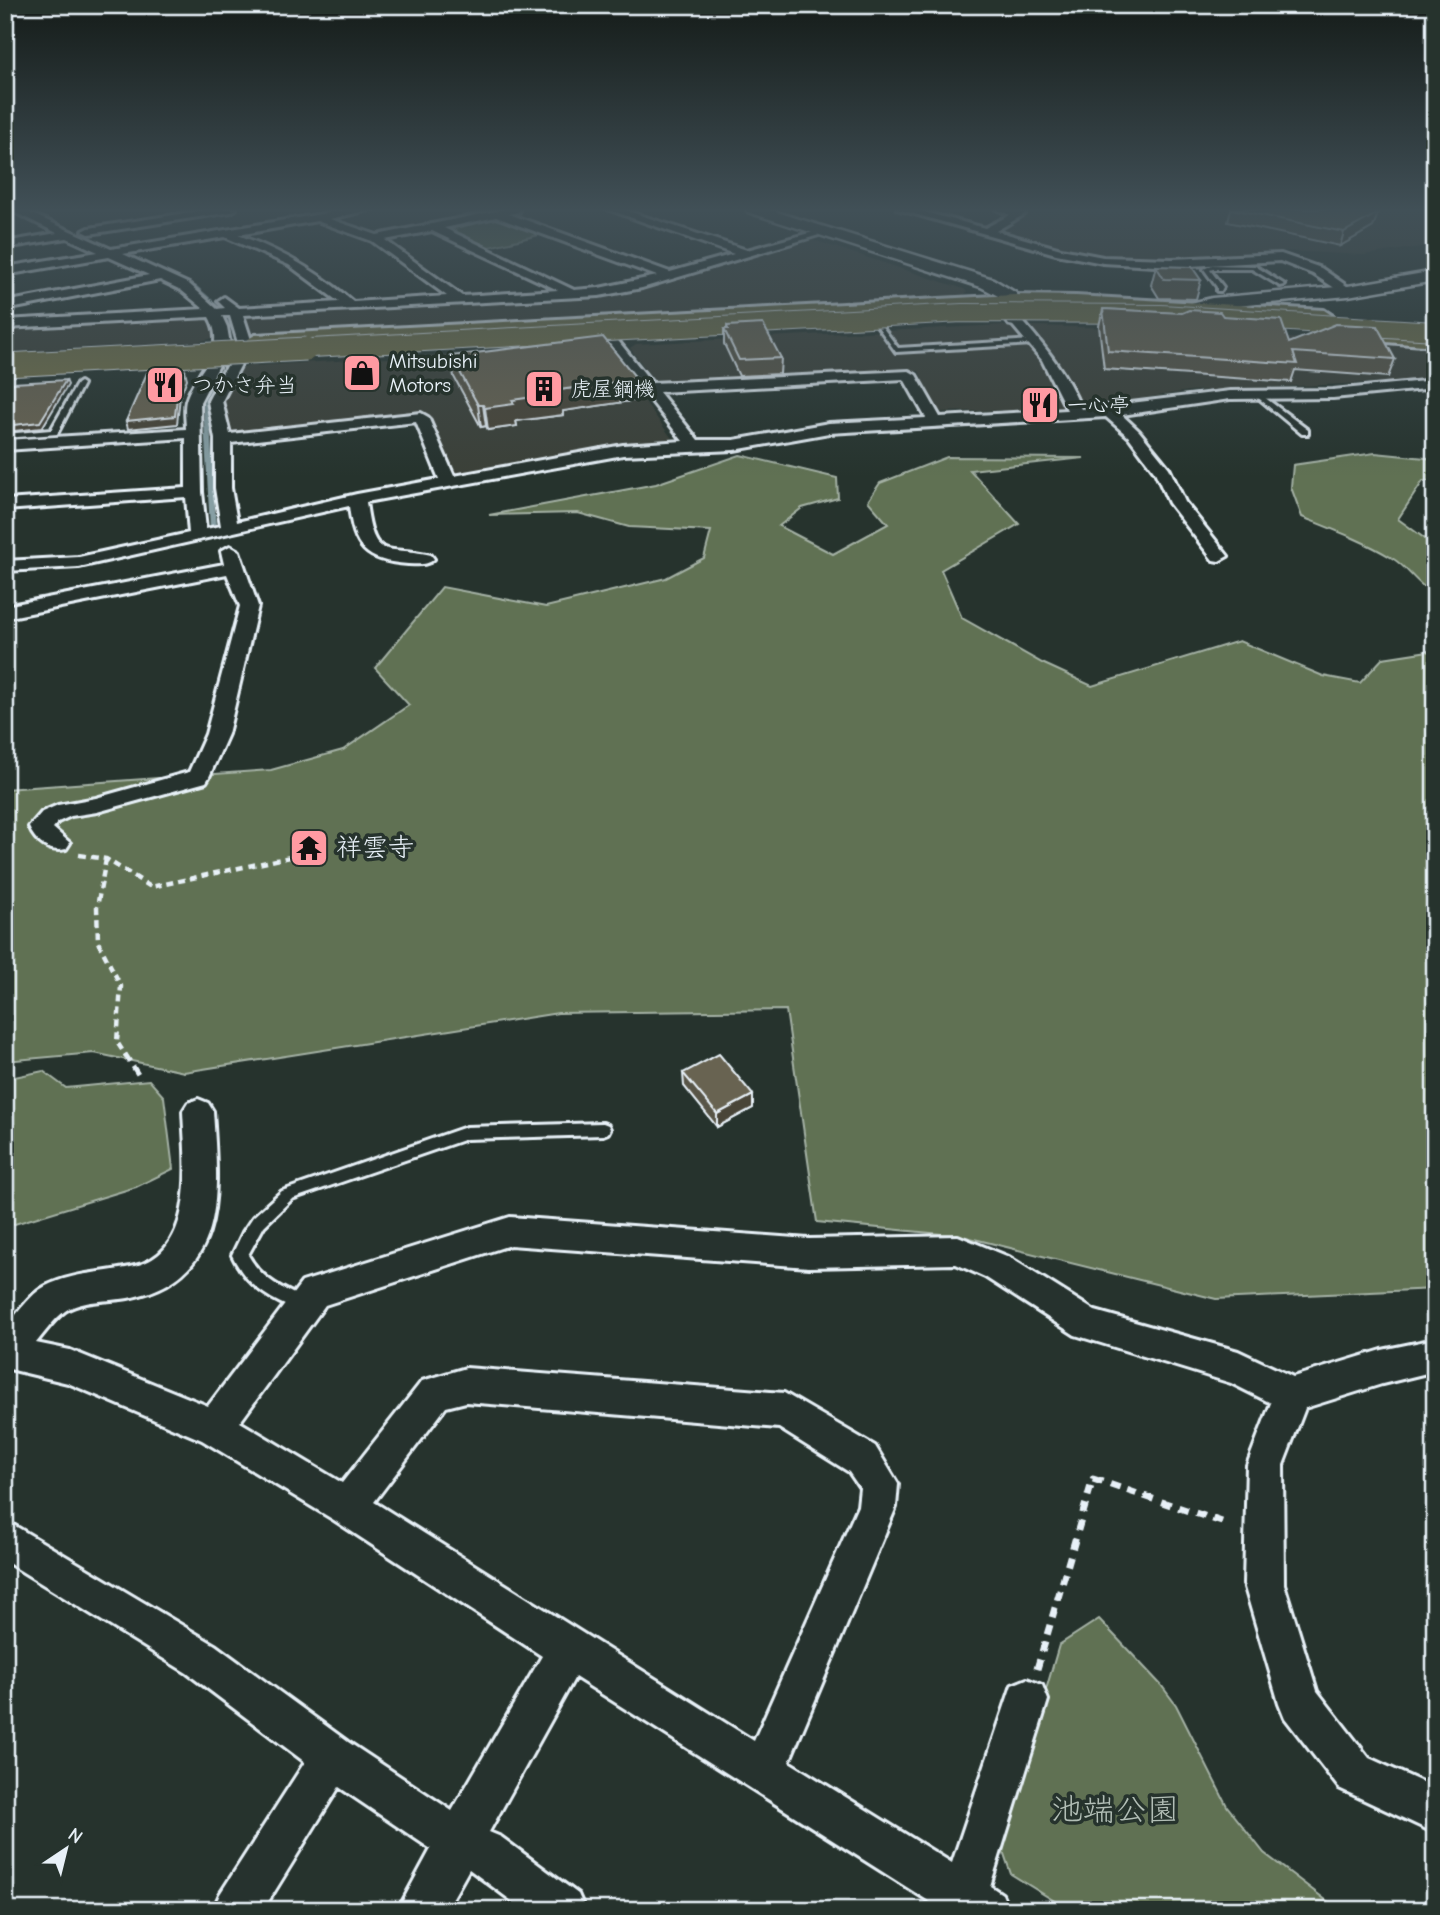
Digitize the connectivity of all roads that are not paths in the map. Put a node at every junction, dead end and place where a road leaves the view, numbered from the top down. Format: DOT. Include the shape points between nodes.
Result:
graph roads {
  1 [pos="45,298"];
  2 [pos="201,298"];
  3 [pos="214,298"];
  4 [pos="342,298"];
  5 [pos="487,298"];
  6 [pos="1009,298"];
  7 [pos="1260,298"];
  8 [pos="460,300"];
  9 [pos="1014,300"];
  10 [pos="349,305"];
  11 [pos="5,306"];
  12 [pos="1197,307"];
  13 [pos="223,311"];
  14 [pos="1097,313"];
  15 [pos="1015,321"];
  16 [pos="5,324"];
  17 [pos="1172,324"];
  18 [pos="1435,324"];
  19 [pos="878,325"];
  20 [pos="1435,331"];
  21 [pos="610,340"];
  22 [pos="1435,340"];
  23 [pos="245,342"];
  24 [pos="1033,342"];
  25 [pos="223,344"];
  26 [pos="5,357"];
  27 [pos="234,362"];
  28 [pos="213,363"];
  29 [pos="5,365"];
  30 [pos="5,375"];
  31 [pos="79,384"];
  32 [pos="1435,384"];
  33 [pos="648,388"];
  34 [pos="1258,395"];
  35 [pos="1110,412"];
  36 [pos="1076,414"];
  37 [pos="935,421"];
  38 [pos="1305,432"];
  39 [pos="193,433"];
  40 [pos="5,436"];
  41 [pos="223,439"];
  42 [pos="5,445"];
  43 [pos="694,445"];
  44 [pos="449,483"];
  45 [pos="194,492"];
  46 [pos="357,499"];
  47 [pos="5,505"];
  48 [pos="225,530"];
  49 [pos="198,536"];
  50 [pos="1219,556"];
  51 [pos="425,559"];
  52 [pos="5,566"];
  53 [pos="234,567"];
  54 [pos="5,612"];
  55 [pos="58,843"];
  56 [pos="198,1111"];
  57 [pos="603,1129"];
  58 [pos="304,1306"];
  59 [pos="6,1352"];
  60 [pos="1435,1355"];
  61 [pos="1292,1395"];
  62 [pos="215,1427"];
  63 [pos="347,1507"];
  64 [pos="5,1539"];
  65 [pos="568,1649"];
  66 [pos="1027,1700"];
  67 [pos="333,1757"];
  68 [pos="764,1769"];
  69 [pos="1435,1811"];
  70 [pos="460,1842"];
  71 [pos="975,1903"];
  72 [pos="236,1910"];
  73 [pos="421,1910"];
  74 [pos="562,1910"];
  1 -- 11 [label="street"];
  2 -- 13 [label="street"];
  3 -- 13 [label="street"];
  4 -- 10 [label="street"];
  5 -- 8 [label="street"];
  6 -- 9 [label="street"];
  7 -- 12 [label="street"];
  8 -- 10 [label="street"];
  9 -- 12 [label="highway"];
  9 -- 15 [label="street" via="1019,310"];
  9 -- 23 [label="highway"];
  10 -- 13 [label="street"];
  12 -- 17 [label="street"];
  12 -- 18 [label="highway"];
  13 -- 16 [label="street"];
  13 -- 23 [label="street"];
  13 -- 25 [label="street"];
  14 -- 20 [label="highway, bridge" via="1228,316"];
  14 -- 23 [label="highway, bridge" via="1038,307 916,308"];
  14 -- 29 [label="highway, bridge" via="897,316"];
  15 -- 17 [label="highway"];
  15 -- 19 [label="highway"];
  15 -- 24 [label="street"];
  17 -- 22 [label="highway"];
  19 -- 21 [label="highway"];
  19 -- 24 [label="lane" via="896,350"];
  21 -- 27 [label="highway"];
  21 -- 33 [label="street"];
  23 -- 25 [label="highway"];
  23 -- 27 [label="street"];
  24 -- 36 [label="street" via="1048,358"];
  25 -- 26 [label="highway"];
  25 -- 28 [label="street"];
  27 -- 28 [label="highway"];
  27 -- 41 [label="street" via="215,401"];
  28 -- 30 [label="highway"];
  28 -- 39 [label="street" via="193,402"];
  31 -- 40 [label="lane" via="54,432"];
  32 -- 34 [label="street" via="1333,394"];
  33 -- 37 [label="street" via="909,375"];
  33 -- 43 [label="street"];
  34 -- 35 [label="street" via="1188,399"];
  34 -- 38 [label="lane"];
  35 -- 36 [label="street"];
  35 -- 50 [label="street" via="1135,433 1163,471 1177,503"];
  36 -- 37 [label="street"];
  37 -- 43 [label="street" via="829,428 734,445"];
  39 -- 42 [label="street"];
  39 -- 45 [label="street"];
  41 -- 44 [label="street" via="421,417"];
  41 -- 48 [label="street"];
  43 -- 44 [label="street" via="623,450"];
  44 -- 46 [label="street"];
  45 -- 47 [label="street"];
  45 -- 49 [label="street"];
  46 -- 48 [label="street"];
  46 -- 51 [label="street" via="368,548 385,557"];
  48 -- 49 [label="street"];
  48 -- 53 [label="street"];
  49 -- 52 [label="street" via="79,562"];
  53 -- 54 [label="street"];
  53 -- 55 [label="street" via="249,606 217,734 198,777 50,817 41,827"];
  56 -- 59 [label="street" via="201,1186 197,1219 183,1253 159,1274 55,1298"];
  57 -- 58 [label="lane" via="466,1133 287,1195 262,1214 240,1255 249,1273 271,1292"];
  58 -- 61 [label="street" via="314,1293 510,1231 808,1254 958,1250 997,1267 1087,1324 1238,1368"];
  58 -- 62 [label="street"];
  59 -- 62 [label="street" via="70,1367"];
  60 -- 61 [label="street"];
  61 -- 69 [label="street" via="1265,1465 1264,1584 1300,1703 1354,1773"];
  62 -- 63 [label="street"];
  63 -- 65 [label="street"];
  63 -- 68 [label="street" via="435,1394 466,1385 784,1411 862,1459 879,1484 877,1507"];
  64 -- 67 [label="street" via="201,1659"];
  65 -- 68 [label="street"];
  65 -- 70 [label="street"];
  66 -- 71 [label="street"];
  67 -- 70 [label="street"];
  67 -- 72 [label="street"];
  68 -- 71 [label="street"];
  70 -- 73 [label="street"];
  70 -- 74 [label="street" via="485,1853"];
}
